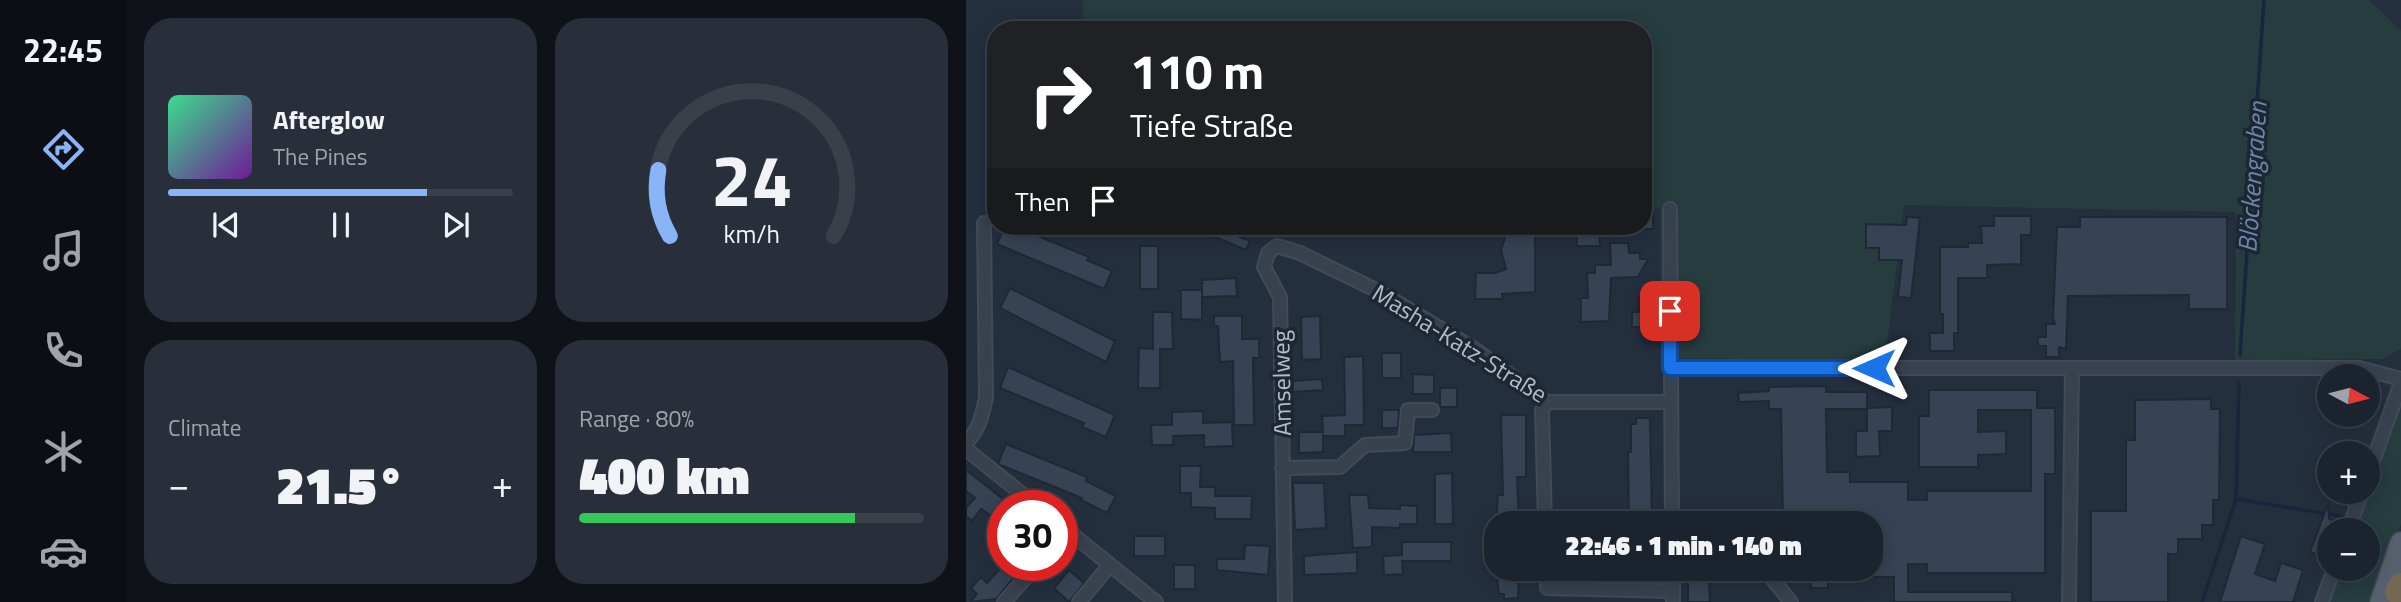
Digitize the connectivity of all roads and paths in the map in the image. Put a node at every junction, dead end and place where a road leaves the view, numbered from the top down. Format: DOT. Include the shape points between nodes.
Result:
graph roads {
  1 [pos="1670,209"];
  2 [pos="984,223"];
  3 [pos="1280,297"];
  4 [pos="1670,368"];
  5 [pos="2072,368"];
  6 [pos="2401,381"];
  7 [pos="1547,402"];
  8 [pos="1670,402"];
  9 [pos="1432,410"];
  10 [pos="2380,441"];
  11 [pos="966,443"];
  12 [pos="966,449"];
  13 [pos="1282,468"];
  14 [pos="1017,490"];
  15 [pos="1545,511"];
  16 [pos="1672,511"];
  17 [pos="1078,541"];
  18 [pos="2401,542"];
  19 [pos="1110,565"];
  20 [pos="1023,581"];
  21 [pos="1547,581"];
  22 [pos="1774,581"];
  23 [pos="2330,581"];
  24 [pos="2395,592"];
  25 [pos="1673,596"];
  26 [pos="1004,602"];
  27 [pos="1079,602"];
  28 [pos="1156,602"];
  29 [pos="1285,602"];
  30 [pos="1791,602"];
  31 [pos="2069,602"];
  32 [pos="2322,602"];
  1 -- 4 [label="street"];
  2 -- 11 [label="street" via="986,398 978,426"];
  3 -- 7 [label="street, Masha-Katz-Straße" via="1264,267 1268,253 1277,246 1380,292 1473,348"];
  3 -- 13 [label="street, Amselweg"];
  4 -- 5 [label="street"];
  4 -- 8 [label="street"];
  5 -- 6 [label="street" via="2358,368"];
  5 -- 31 [label="street"];
  6 -- 10 [label="street"];
  7 -- 8 [label="street, Masha-Katz-Straße"];
  7 -- 15 [label="street" via="1542,410"];
  8 -- 16 [label="street"];
  9 -- 13 [label="street, Amselweg" via="1408,410 1405,443 1365,444 1340,467"];
  12 -- 14 [label="street"];
  13 -- 29 [label="street, Amselweg"];
  17 -- 19 [label="street"];
  18 -- 24 [label="main road"];
  19 -- 27 [label="street"];
  19 -- 28 [label="street"];
  20 -- 26 [label="street"];
  21 -- 25 [label="street" via="1547,588"];
  22 -- 30 [label="street"];
  23 -- 32 [label="street"];
}
